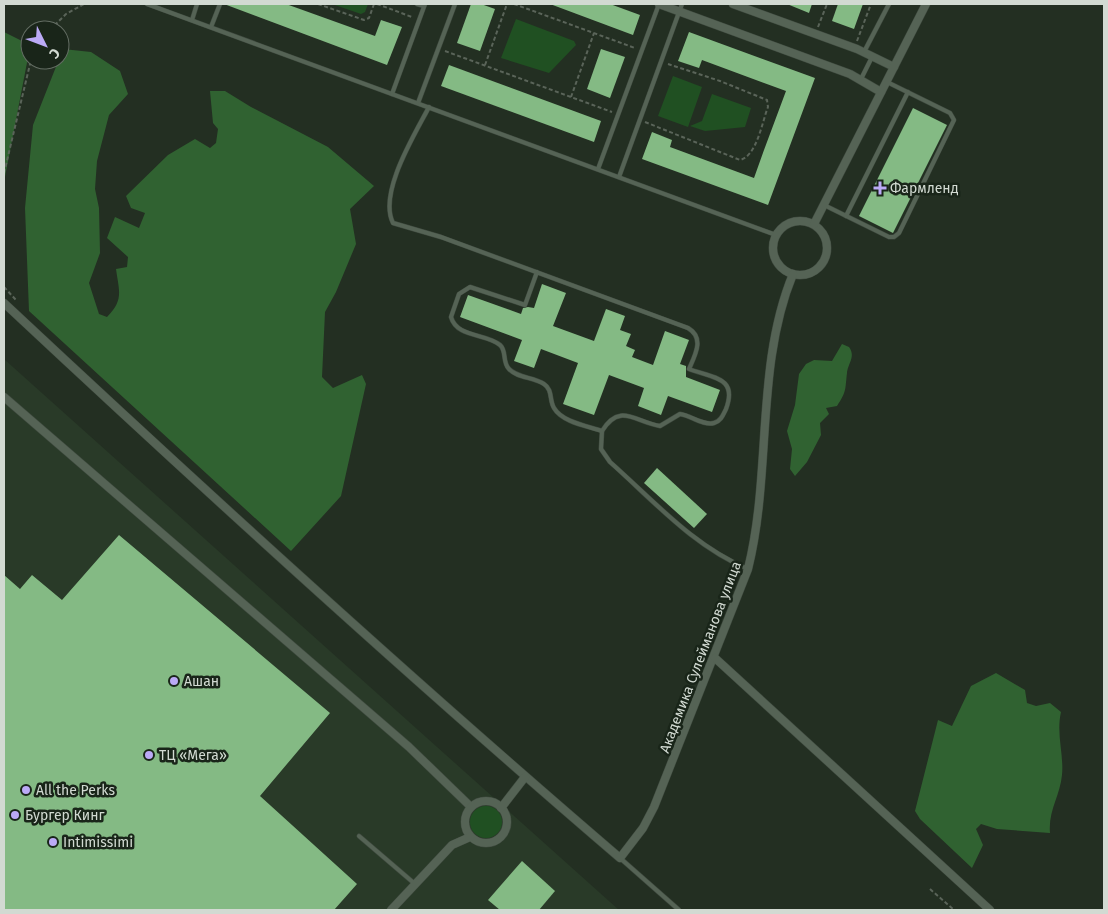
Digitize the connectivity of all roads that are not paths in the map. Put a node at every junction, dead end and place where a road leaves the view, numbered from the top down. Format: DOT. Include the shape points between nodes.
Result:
graph roads {
  1 [pos="148,4"];
  2 [pos="198,4"];
  3 [pos="220,4"];
  4 [pos="417,4"];
  5 [pos="455,4"];
  6 [pos="659,4"];
  7 [pos="733,4"];
  8 [pos="889,4"];
  9 [pos="926,4"];
  10 [pos="425,5"];
  11 [pos="681,7"];
  12 [pos="192,20"];
  13 [pos="211,27"];
  14 [pos="864,52"];
  15 [pos="872,56"];
  16 [pos="894,68"];
  17 [pos="861,79"];
  18 [pos="887,82"];
  19 [pos="881,92"];
  20 [pos="908,92"];
  21 [pos="392,94"];
  22 [pos="418,103"];
  23 [pos="429,107"];
  24 [pos="598,169"];
  25 [pos="619,177"];
  26 [pos="824,205"];
  27 [pos="846,216"];
  28 [pos="814,224"];
  29 [pos="776,235"];
  30 [pos="537,272"];
  31 [pos="793,274"];
  32 [pos="4,303"];
  33 [pos="4,397"];
  34 [pos="602,431"];
  35 [pos="748,568"];
  36 [pos="714,658"];
  37 [pos="525,777"];
  38 [pos="471,807"];
  39 [pos="501,808"];
  40 [pos="359,836"];
  41 [pos="470,837"];
  42 [pos="620,858"];
  43 [pos="415,884"];
  44 [pos="391,910"];
  45 [pos="679,910"];
  46 [pos="990,910"];
  1 -- 12 [label="lane"];
  2 -- 12 [label="lane"];
  3 -- 13 [label="lane"];
  4 -- 10 [label="lane"];
  5 -- 22 [label="lane"];
  6 -- 11 [label="street"];
  6 -- 24 [label="lane"];
  7 -- 14 [label="street"];
  8 -- 14 [label="lane"];
  9 -- 16 [label="street"];
  10 -- 21 [label="lane"];
  11 -- 17 [label="street"];
  11 -- 25 [label="lane"];
  12 -- 13 [label="lane"];
  13 -- 21 [label="lane"];
  14 -- 15 [label="street"];
  15 -- 16 [label="street"];
  15 -- 17 [label="lane"];
  16 -- 18 [label="street"];
  17 -- 19 [label="street"];
  18 -- 19 [label="street"];
  18 -- 20 [label="lane"];
  19 -- 26 [label="street"];
  20 -- 27 [label="lane"];
  20 -- 27 [label="lane" via="950,113 954,122 896,236 889,237"];
  21 -- 22 [label="lane"];
  22 -- 23 [label="lane"];
  23 -- 24 [label="lane"];
  23 -- 30 [label="lane" via="394,178 390,217 393,223"];
  24 -- 25 [label="lane"];
  25 -- 29 [label="lane"];
  26 -- 27 [label="lane"];
  26 -- 28 [label="street"];
  28 -- 29 [label="street" via="796,221 787,224"];
  28 -- 31 [label="street" via="827,241 828,252 824,262 810,274"];
  29 -- 31 [label="street" via="773,246 775,258 782,268"];
  30 -- 34 [label="lane" via="525,306 474,287 465,288 456,300 452,322 459,329 498,344 510,371 541,382 548,388 552,406 559,414"];
  30 -- 34 [label="lane" via="688,328 696,335 698,346 689,369 724,382 730,391 722,417 712,423 680,414 660,426 624,414 612,419"];
  31 -- 35 [label="street, Академика Сулейманова улица" via="773,345 758,518"];
  32 -- 37 [label="street" via="119,413"];
  33 -- 38 [label="street" via="408,747"];
  34 -- 35 [label="lane" via="601,449 610,462 701,544"];
  35 -- 36 [label="street, Академика Сулейманова улица"];
  36 -- 42 [label="street, Академика Сулейманова улица" via="654,807"];
  36 -- 46 [label="street"];
  37 -- 39 [label="street"];
  37 -- 42 [label="street"];
  38 -- 39 [label="street" via="484,801"];
  38 -- 41 [label="street" via="464,824"];
  39 -- 41 [label="street" via="507,821 500,838 480,843"];
  40 -- 43 [label="lane"];
  41 -- 43 [label="street" via="452,846"];
  42 -- 45 [label="lane"];
  43 -- 44 [label="street"];
}
